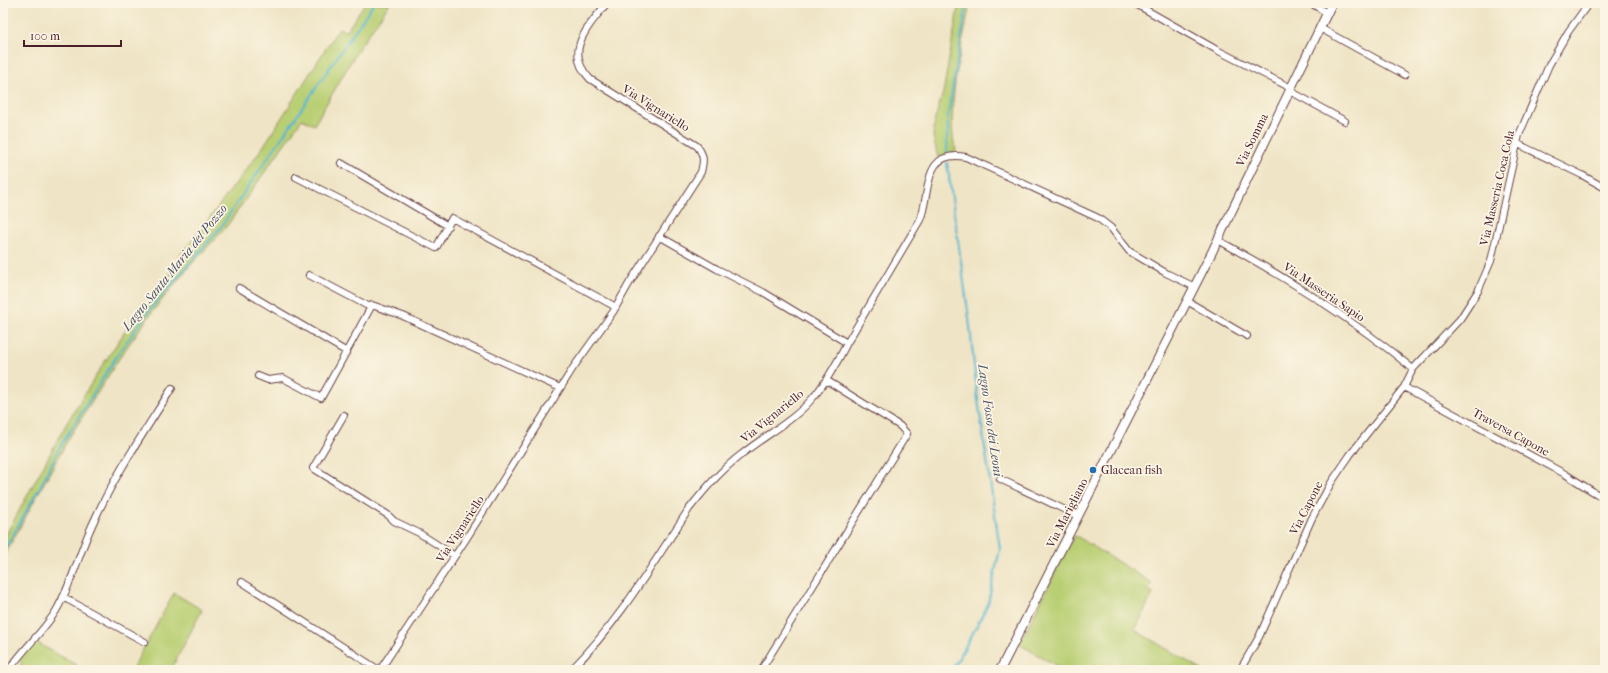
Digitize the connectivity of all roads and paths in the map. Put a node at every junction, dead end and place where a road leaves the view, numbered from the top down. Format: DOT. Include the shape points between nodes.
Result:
graph roads {
  1 [pos="607,3"];
  2 [pos="1134,3"];
  3 [pos="1311,3"];
  4 [pos="1332,3"];
  5 [pos="1589,3"];
  6 [pos="1327,13"];
  7 [pos="1320,28"];
  8 [pos="1405,75"];
  9 [pos="1290,89"];
  10 [pos="1345,121"];
  11 [pos="1518,144"];
  12 [pos="341,163"];
  13 [pos="296,177"];
  14 [pos="1605,188"];
  15 [pos="448,226"];
  16 [pos="659,236"];
  17 [pos="1218,240"];
  18 [pos="309,275"];
  19 [pos="1194,287"];
  20 [pos="238,288"];
  21 [pos="1187,301"];
  22 [pos="616,307"];
  23 [pos="370,308"];
  24 [pos="1247,336"];
  25 [pos="847,343"];
  26 [pos="347,352"];
  27 [pos="1413,369"];
  28 [pos="258,376"];
  29 [pos="826,380"];
  30 [pos="1404,387"];
  31 [pos="172,388"];
  32 [pos="560,388"];
  33 [pos="344,415"];
  34 [pos="1000,480"];
  35 [pos="1605,499"];
  36 [pos="1078,516"];
  37 [pos="455,556"];
  38 [pos="242,582"];
  39 [pos="63,597"];
  40 [pos="145,642"];
  41 [pos="9,670"];
  42 [pos="380,670"];
  43 [pos="571,670"];
  44 [pos="762,670"];
  45 [pos="1000,670"];
  46 [pos="1240,670"];
  1 -- 16 [label="street, Via Vignariello" via="584,31 578,51 583,72 590,79 697,146 703,154 701,172"];
  2 -- 9 [label="street"];
  3 -- 6 [label="street"];
  4 -- 6 [label="street, Via Somma"];
  5 -- 11 [label="street, Via Masseria Coca Cola" via="1549,65 1519,135"];
  6 -- 7 [label="street, Via Somma"];
  7 -- 8 [label="street"];
  7 -- 9 [label="street, Via Somma"];
  9 -- 10 [label="street"];
  9 -- 17 [label="street, Via Somma"];
  11 -- 14 [label="street"];
  11 -- 27 [label="street, Via Masseria Coca Cola" via="1486,276 1460,319"];
  12 -- 15 [label="street"];
  13 -- 15 [label="street" via="436,248"];
  15 -- 22 [label="street" via="452,218"];
  16 -- 22 [label="street, Via Vignariello"];
  16 -- 25 [label="street" via="769,295"];
  17 -- 19 [label="street, Via Somma"];
  17 -- 27 [label="street, Via Masseria Sapio" via="1305,291 1388,348"];
  18 -- 23 [label="street"];
  19 -- 21 [label="street, Via Marigliano"];
  19 -- 25 [label="street, Via Vignariello" via="1129,251 1104,223 1079,209 966,157 950,156 932,168 920,220"];
  20 -- 26 [label="street"];
  21 -- 24 [label="street"];
  21 -- 36 [label="street, Via Marigliano"];
  22 -- 32 [label="street, Via Vignariello"];
  23 -- 26 [label="street"];
  23 -- 32 [label="street" via="372,305 403,316"];
  25 -- 29 [label="street, Via Vignariello"];
  26 -- 28 [label="street" via="321,398 283,378 268,380"];
  27 -- 30 [label="street, Via Capone"];
  29 -- 43 [label="street, Via Vignariello" via="805,406 718,474 689,509 620,614"];
  29 -- 44 [label="street" via="900,426 906,434"];
  30 -- 35 [label="street, Traversa Capone" via="1551,466"];
  30 -- 46 [label="street, Via Capone" via="1331,483 1309,525 1259,638"];
  31 -- 39 [label="street" via="95,517"];
  32 -- 37 [label="street, Via Vignariello"];
  33 -- 37 [label="street" via="313,468 388,514 394,522 419,533"];
  34 -- 36 [label="street"];
  36 -- 45 [label="street, Via Marigliano"];
  37 -- 42 [label="street, Via Vignariello"];
  38 -- 42 [label="street"];
  39 -- 40 [label="street"];
  39 -- 41 [label="street" via="51,620"];
}
